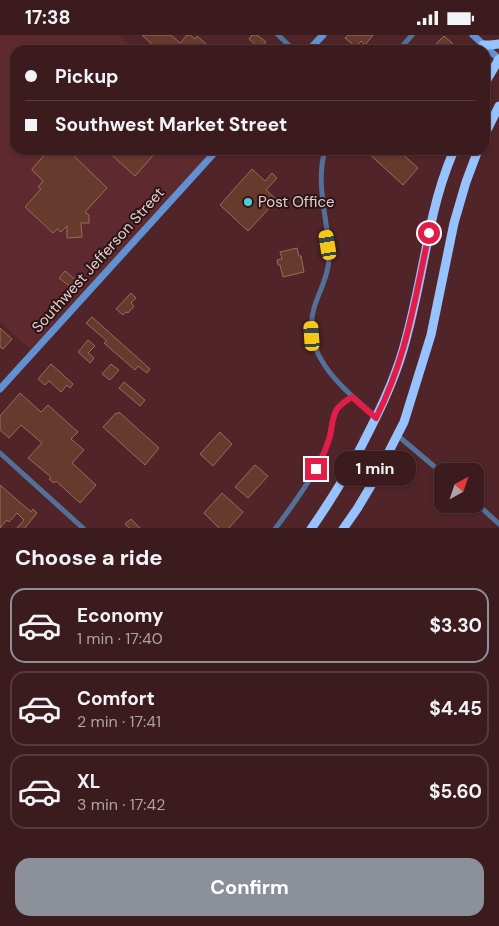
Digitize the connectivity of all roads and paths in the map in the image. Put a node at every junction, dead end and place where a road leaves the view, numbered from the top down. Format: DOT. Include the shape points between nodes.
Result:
graph roads {
  1 [pos="278,35"];
  2 [pos="323,35"];
  3 [pos="412,35"];
  4 [pos="473,35"];
  5 [pos="499,44"];
  6 [pos="289,45"];
  7 [pos="314,45"];
  8 [pos="403,45"];
  9 [pos="483,45"];
  10 [pos="499,59"];
  11 [pos="490,74"];
  12 [pos="498,108"];
  13 [pos="490,124"];
  14 [pos="212,155"];
  15 [pos="324,155"];
  16 [pos="452,155"];
  17 [pos="476,155"];
  18 [pos="0,389"];
  19 [pos="352,397"];
  20 [pos="376,418"];
  21 [pos="397,435"];
  22 [pos="0,453"];
  23 [pos="434,466"];
  24 [pos="484,511"];
  25 [pos="499,525"];
  26 [pos="83,528"];
  27 [pos="276,528"];
  28 [pos="311,528"];
  29 [pos="344,528"];
  1 -- 6 [label="street"];
  2 -- 7 [label="street"];
  3 -- 8 [label="street"];
  4 -- 9 [label="street"];
  5 -- 9 [label="highway"];
  10 -- 11 [label="highway"];
  12 -- 13 [label="highway"];
  14 -- 18 [label="street, Southwest Jefferson Street"];
  15 -- 19 [label="street" via="320,182 329,263 314,307 312,336 322,362"];
  16 -- 20 [label="highway" via="433,213 403,350"];
  17 -- 21 [label="highway" via="454,223 431,335"];
  19 -- 20 [label="street"];
  19 -- 27 [label="street" via="336,410 320,462"];
  20 -- 28 [label="highway" via="347,472"];
  21 -- 23 [label="street"];
  21 -- 29 [label="highway" via="376,479"];
  22 -- 26 [label="street"];
  24 -- 25 [label="street"];
}
